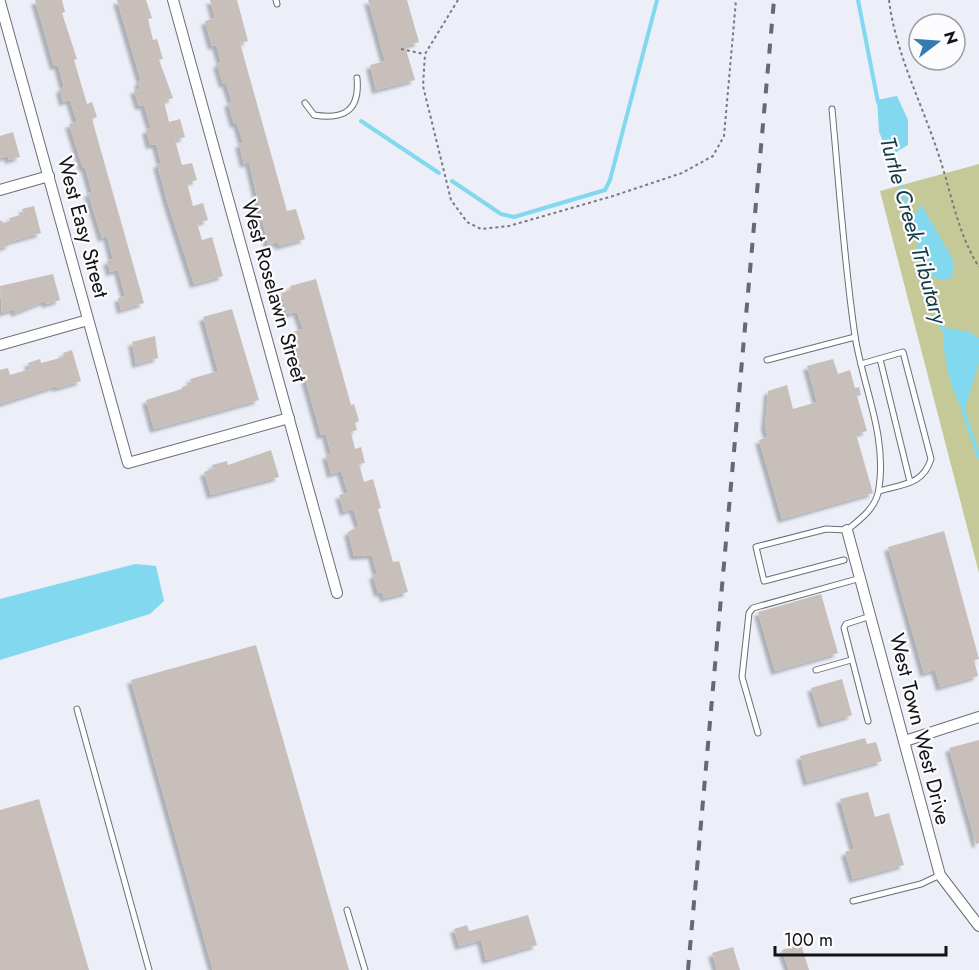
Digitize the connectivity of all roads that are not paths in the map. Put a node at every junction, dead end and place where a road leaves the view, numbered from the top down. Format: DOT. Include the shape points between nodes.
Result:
graph roads {
  1 [pos="173,0"];
  2 [pos="0,2"];
  3 [pos="4,35"];
  4 [pos="357,78"];
  5 [pos="304,103"];
  6 [pos="832,109"];
  7 [pos="49,177"];
  8 [pos="0,190"];
  9 [pos="88,320"];
  10 [pos="855,337"];
  11 [pos="0,345"];
  12 [pos="880,358"];
  13 [pos="767,360"];
  14 [pos="861,364"];
  15 [pos="289,418"];
  16 [pos="910,482"];
  17 [pos="879,491"];
  18 [pos="848,530"];
  19 [pos="844,560"];
  20 [pos="861,578"];
  21 [pos="337,593"];
  22 [pos="871,616"];
  23 [pos="851,660"];
  24 [pos="816,670"];
  25 [pos="77,709"];
  26 [pos="979,717"];
  27 [pos="868,721"];
  28 [pos="758,733"];
  29 [pos="905,741"];
  30 [pos="940,875"];
  31 [pos="854,901"];
  32 [pos="347,910"];
  33 [pos="979,926"];
  34 [pos="149,970"];
  35 [pos="365,970"];
  1 -- 15 [label="street, West Roselawn Street"];
  2 -- 3 [label="street, West Easy Street"];
  3 -- 7 [label="street, West Easy Street"];
  4 -- 5 [label="lane" via="358,94 352,107 342,114 314,115"];
  6 -- 10 [label="lane"];
  7 -- 8 [label="street"];
  7 -- 9 [label="street, West Easy Street"];
  9 -- 11 [label="street"];
  9 -- 15 [label="street, West Easy Street" via="128,463"];
  10 -- 13 [label="lane"];
  10 -- 14 [label="lane"];
  12 -- 14 [label="lane"];
  12 -- 16 [label="lane"];
  12 -- 16 [label="lane" via="903,352 931,459 921,479"];
  14 -- 17 [label="lane" via="879,436"];
  15 -- 21 [label="street, West Roselawn Street"];
  16 -- 17 [label="lane"];
  17 -- 18 [label="lane" via="864,517"];
  18 -- 19 [label="lane" via="826,529 756,547 764,581"];
  18 -- 20 [label="street, West Town West Drive"];
  20 -- 22 [label="street, West Town West Drive"];
  20 -- 28 [label="lane" via="753,608 749,613 742,677"];
  22 -- 23 [label="lane" via="844,628"];
  22 -- 29 [label="street, West Town West Drive"];
  23 -- 24 [label="lane"];
  23 -- 27 [label="lane"];
  25 -- 34 [label="lane"];
  26 -- 29 [label="street"];
  29 -- 30 [label="street, West Town West Drive"];
  30 -- 31 [label="lane" via="921,884"];
  30 -- 33 [label="street, West Town West Drive"];
  32 -- 35 [label="lane"];
}
